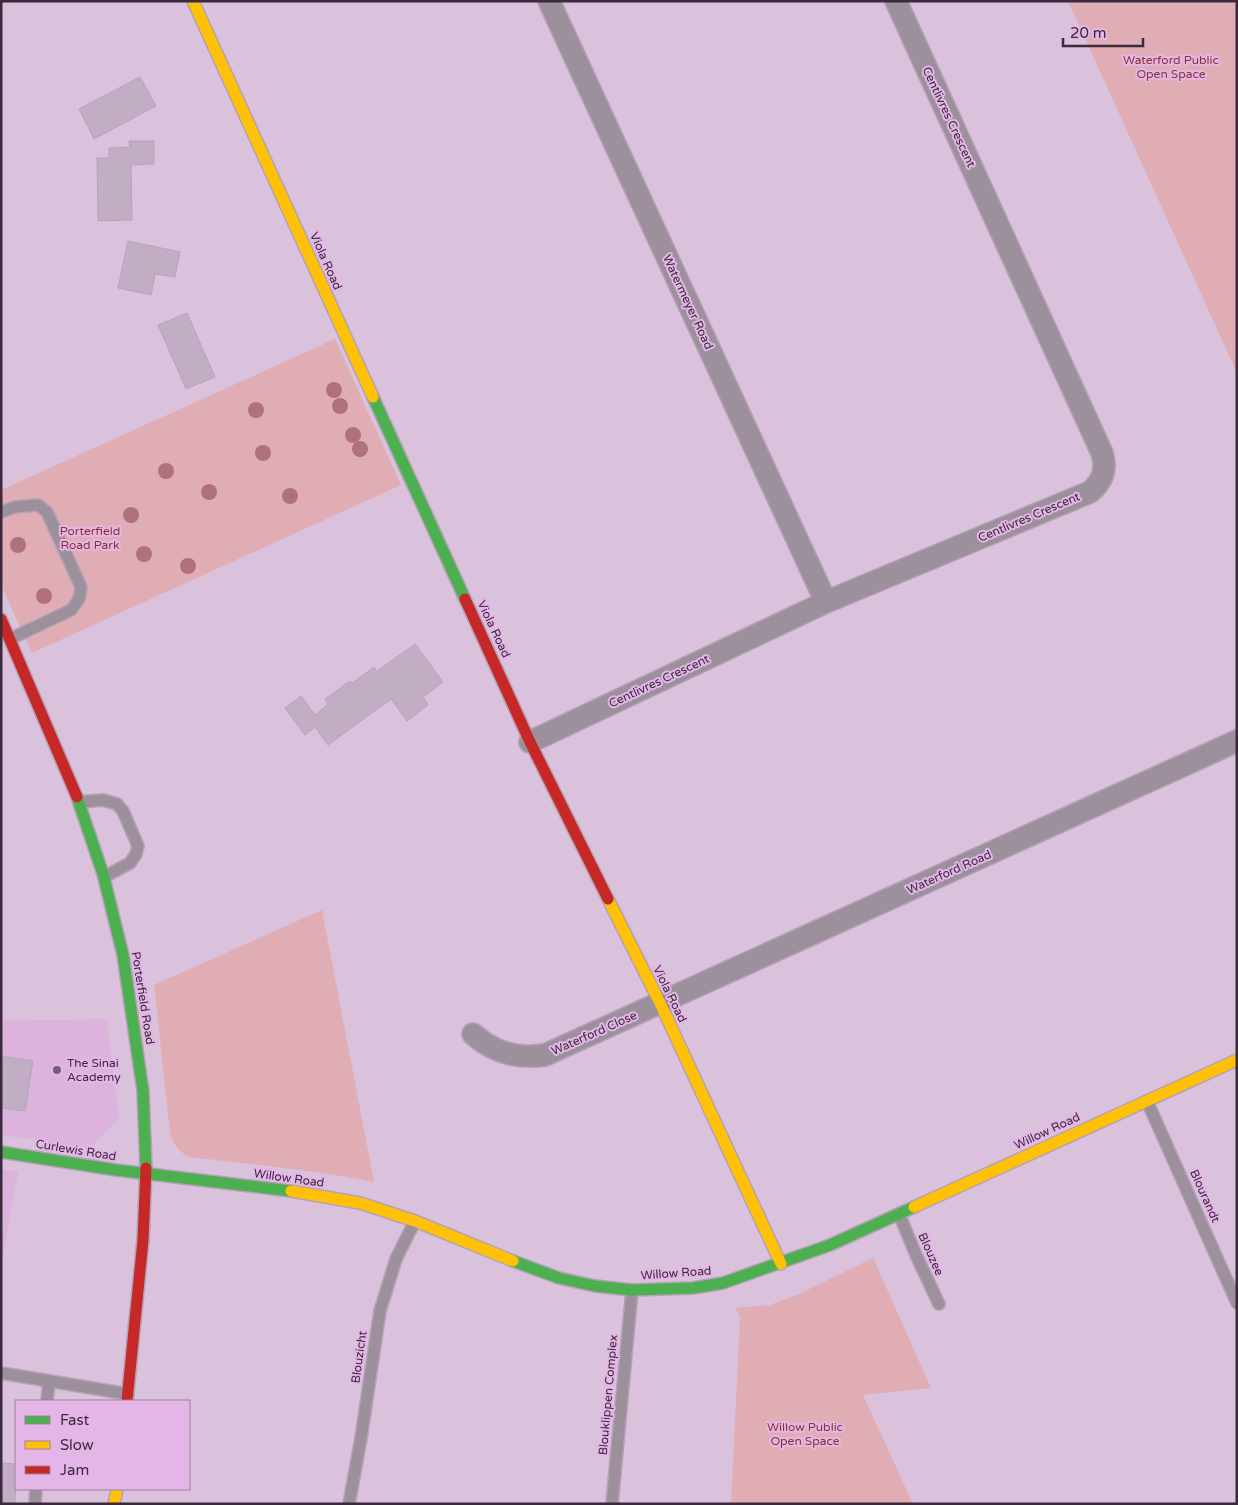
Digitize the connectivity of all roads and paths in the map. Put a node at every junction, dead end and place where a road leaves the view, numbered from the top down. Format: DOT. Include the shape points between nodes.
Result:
graph roads {
  1 [pos="193,1"];
  2 [pos="550,1"];
  3 [pos="896,1"];
  4 [pos="1,512"];
  5 [pos="826,602"];
  6 [pos="1,619"];
  7 [pos="10,639"];
  8 [pos="1237,741"];
  9 [pos="530,742"];
  10 [pos="79,802"];
  11 [pos="104,877"];
  12 [pos="660,1003"];
  13 [pos="473,1034"];
  14 [pos="1237,1060"];
  15 [pos="1147,1101"];
  16 [pos="1,1152"];
  17 [pos="146,1174"];
  18 [pos="899,1214"];
  19 [pos="415,1221"];
  20 [pos="781,1264"];
  21 [pos="632,1290"];
  22 [pos="1237,1303"];
  23 [pos="939,1304"];
  24 [pos="1,1373"];
  25 [pos="50,1381"];
  26 [pos="128,1398"];
  27 [pos="47,1400"];
  28 [pos="36,1490"];
  29 [pos="35,1504"];
  30 [pos="349,1504"];
  31 [pos="612,1504"];
  1 -- 9 [label="street, Viola Road"];
  2 -- 5 [label="street, Watermeyer Road"];
  3 -- 5 [label="street, Centlivres Crescent" via="1102,453 1105,467 1099,484 1090,492"];
  4 -- 7 [label="lane" via="33,505 47,512 81,587 79,599 71,610"];
  5 -- 9 [label="street, Centlivres Crescent"];
  6 -- 7 [label="street, Porterfield Road"];
  7 -- 10 [label="street, Porterfield Road"];
  8 -- 12 [label="street, Waterford Road"];
  9 -- 12 [label="street, Viola Road"];
  10 -- 11 [label="street, Porterfield Road"];
  10 -- 11 [label="lane" via="102,800 117,804 124,811 138,846 130,863"];
  11 -- 17 [label="street, Porterfield Road" via="123,955 142,1081"];
  12 -- 13 [label="street, Waterford Close" via="545,1055 518,1056 493,1049"];
  12 -- 20 [label="street, Viola Road"];
  14 -- 15 [label="street, Willow Road"];
  15 -- 18 [label="street, Willow Road"];
  15 -- 22 [label="lane, Blourandt"];
  16 -- 17 [label="street, Curlewis Road"];
  17 -- 19 [label="street, Willow Road" via="300,1192 360,1203"];
  17 -- 26 [label="street, Porterfield Road"];
  18 -- 20 [label="street, Willow Road"];
  18 -- 23 [label="lane, Blouzee"];
  19 -- 21 [label="street, Willow Road" via="559,1278"];
  19 -- 30 [label="lane, Blouzicht" via="396,1259 380,1311"];
  20 -- 21 [label="street, Willow Road" via="723,1283 693,1288"];
  21 -- 31 [label="lane, Blouklippen Complex"];
  24 -- 25 [label="lane"];
  25 -- 26 [label="lane"];
  25 -- 27 [label="lane"];
  28 -- 29 [label="lane"];
}
